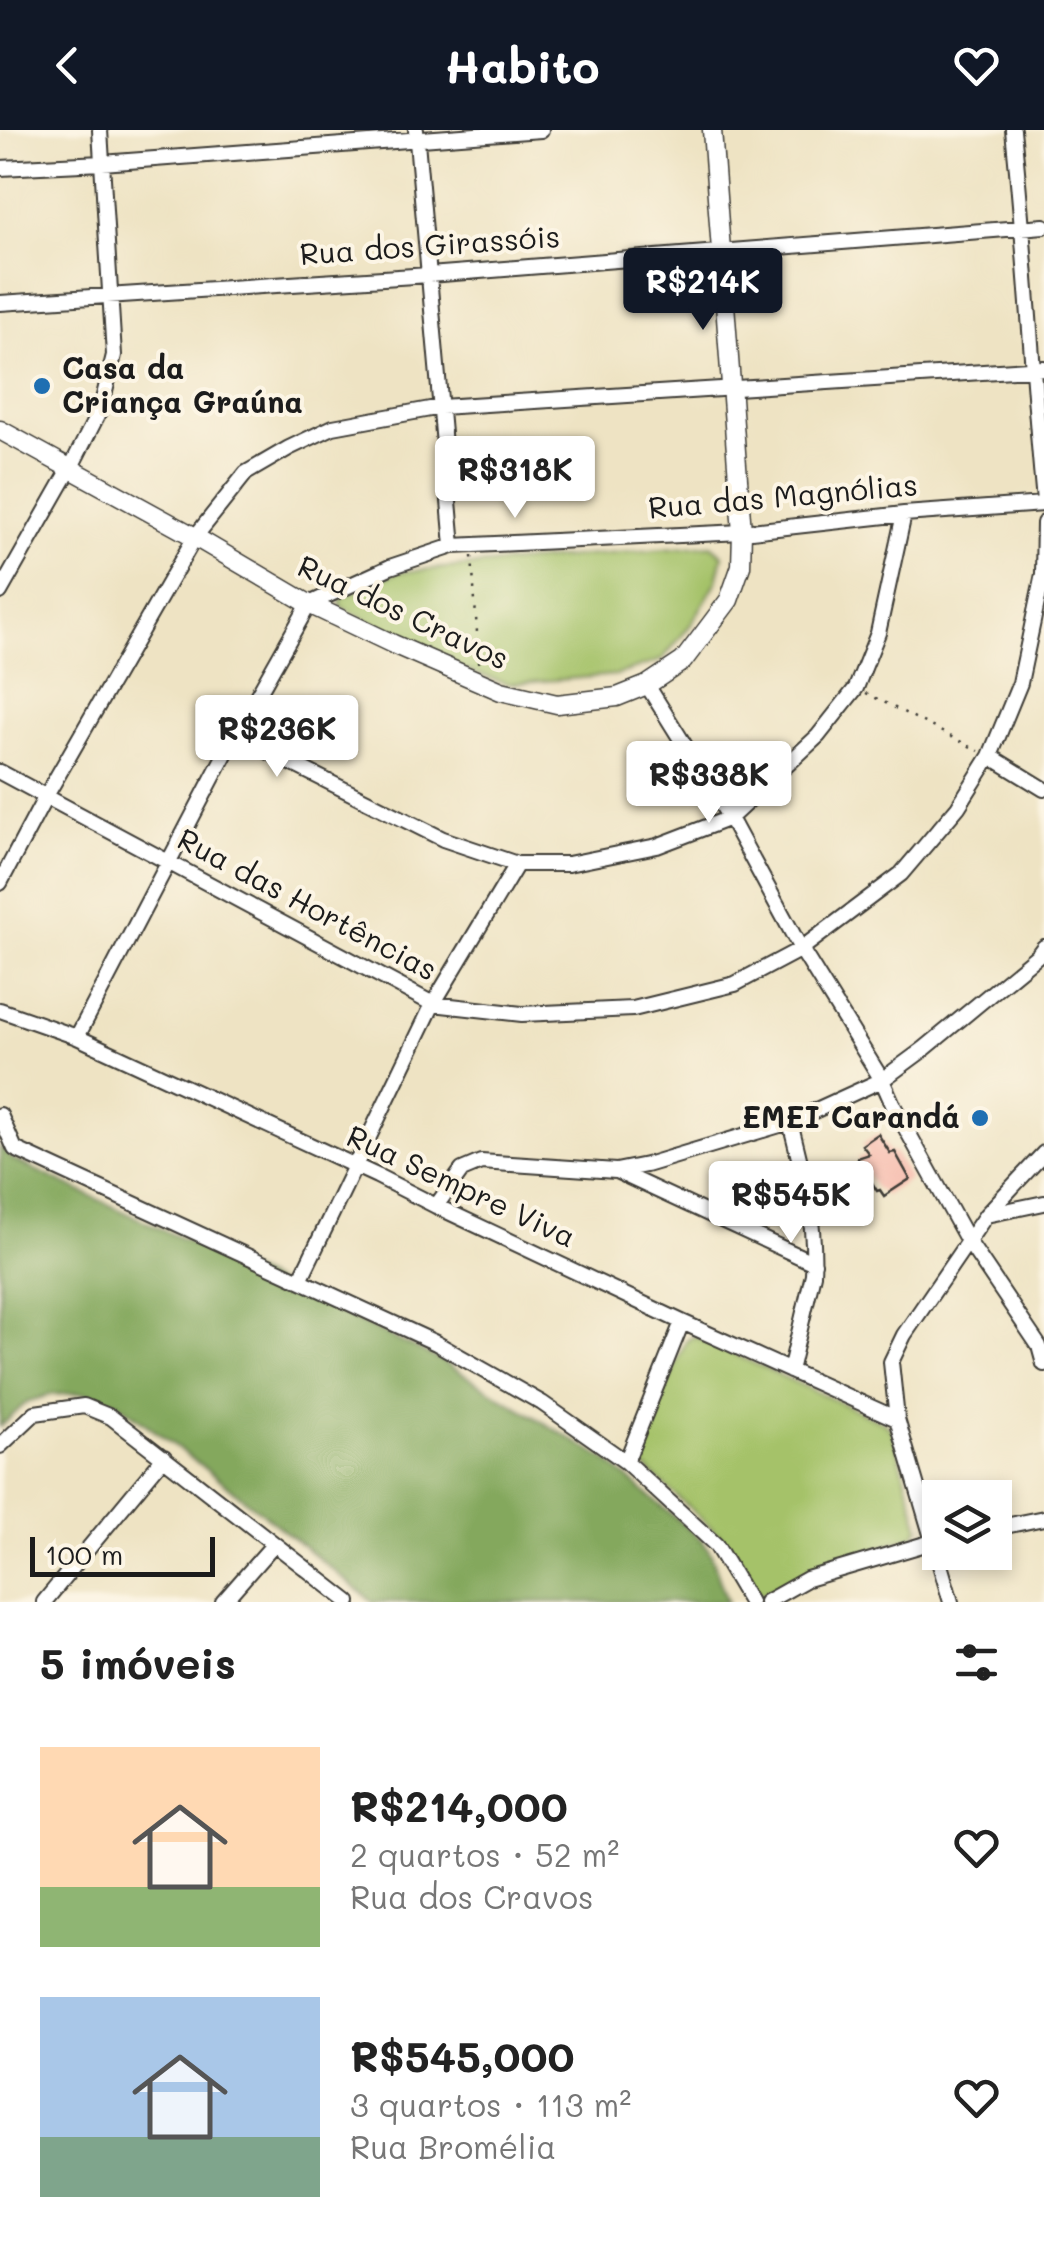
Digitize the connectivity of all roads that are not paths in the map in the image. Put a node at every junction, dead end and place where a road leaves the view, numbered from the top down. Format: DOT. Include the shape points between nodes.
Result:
graph roads {
  1 [pos="100,130"];
  2 [pos="541,130"];
  3 [pos="712,130"];
  4 [pos="1013,130"];
  5 [pos="416,135"];
  6 [pos="102,163"];
  7 [pos="0,168"];
  8 [pos="1044,226"];
  9 [pos="1024,228"];
  10 [pos="721,252"];
  11 [pos="429,274"];
  12 [pos="112,296"];
  13 [pos="0,303"];
  14 [pos="1039,369"];
  15 [pos="732,390"];
  16 [pos="440,407"];
  17 [pos="0,430"];
  18 [pos="70,469"];
  19 [pos="1044,502"];
  20 [pos="904,514"];
  21 [pos="1044,523"];
  22 [pos="742,532"];
  23 [pos="196,537"];
  24 [pos="453,546"];
  25 [pos="0,592"];
  26 [pos="309,604"];
  27 [pos="647,685"];
  28 [pos="235,735"];
  29 [pos="990,756"];
  30 [pos="0,772"];
  31 [pos="1044,789"];
  32 [pos="46,796"];
  33 [pos="730,818"];
  34 [pos="168,862"];
  35 [pos="517,864"];
  36 [pos="0,883"];
  37 [pos="1044,946"];
  38 [pos="802,949"];
  39 [pos="433,1004"];
  40 [pos="0,1010"];
  41 [pos="77,1036"];
  42 [pos="882,1080"];
  43 [pos="0,1115"];
  44 [pos="790,1122"];
  45 [pos="1044,1153"];
  46 [pos="354,1166"];
  47 [pos="616,1170"];
  48 [pos="1044,1203"];
  49 [pos="436,1206"];
  50 [pos="986,1215"];
  51 [pos="968,1241"];
  52 [pos="814,1263"];
  53 [pos="300,1280"];
  54 [pos="682,1322"];
  55 [pos="1044,1363"];
  56 [pos="790,1371"];
  57 [pos="897,1418"];
  58 [pos="0,1446"];
  59 [pos="164,1457"];
  60 [pos="626,1462"];
  61 [pos="922,1494"];
  62 [pos="1044,1518"];
  63 [pos="1012,1525"];
  64 [pos="922,1544"];
  65 [pos="273,1545"];
  66 [pos="944,1570"];
  67 [pos="44,1602"];
  68 [pos="223,1602"];
  69 [pos="349,1602"];
  70 [pos="750,1602"];
  71 [pos="766,1602"];
  72 [pos="951,1602"];
  1 -- 6 [label="street"];
  2 -- 5 [label="street"];
  3 -- 10 [label="street, Rua dos Cravos"];
  4 -- 9 [label="street"];
  5 -- 6 [label="street"];
  5 -- 11 [label="street"];
  6 -- 7 [label="street"];
  6 -- 12 [label="street"];
  8 -- 9 [label="street, Rua dos Girassóis"];
  9 -- 10 [label="street, Rua dos Girassóis"];
  9 -- 14 [label="street"];
  10 -- 11 [label="street, Rua dos Girassóis"];
  10 -- 15 [label="street, Rua dos Cravos"];
  11 -- 12 [label="street, Rua dos Girassóis"];
  11 -- 16 [label="street"];
  12 -- 13 [label="street, Rua dos Girassóis"];
  12 -- 18 [label="street" via="114,355 101,408"];
  14 -- 15 [label="street"];
  14 -- 19 [label="street"];
  15 -- 16 [label="street"];
  15 -- 22 [label="street, Rua dos Cravos"];
  16 -- 23 [label="street" via="333,427 289,448 246,473"];
  16 -- 24 [label="street"];
  17 -- 18 [label="street, Rua dos Cravos"];
  18 -- 23 [label="street, Rua dos Cravos"];
  18 -- 25 [label="street"];
  19 -- 20 [label="street, Rua das Magnólias"];
  20 -- 22 [label="street, Rua das Magnólias"];
  20 -- 33 [label="street" via="878,633 856,688 818,736"];
  21 -- 29 [label="street, Rua das Hortências" via="1043,574 1020,683"];
  22 -- 24 [label="street, Rua das Magnólias"];
  22 -- 27 [label="street, Rua dos Cravos" via="742,566 728,600 682,661"];
  23 -- 26 [label="street, Rua dos Cravos"];
  23 -- 32 [label="street"];
  24 -- 26 [label="street, Rua das Magnólias"];
  26 -- 27 [label="street, Rua dos Cravos" via="501,691 557,704 618,697"];
  26 -- 28 [label="street"];
  27 -- 33 [label="street"];
  28 -- 34 [label="street"];
  28 -- 35 [label="street" via="443,839"];
  29 -- 31 [label="street"];
  29 -- 38 [label="street, Rua das Hortências" via="901,874"];
  30 -- 32 [label="street, Rua das Hortências"];
  32 -- 34 [label="street, Rua das Hortências"];
  32 -- 36 [label="street"];
  33 -- 35 [label="street" via="657,846 568,864"];
  33 -- 38 [label="street"];
  34 -- 39 [label="street, Rua das Hortências"];
  34 -- 41 [label="street"];
  35 -- 39 [label="street"];
  37 -- 42 [label="street"];
  38 -- 39 [label="street, Rua das Hortências" via="735,984 633,1009 522,1014"];
  38 -- 42 [label="street"];
  39 -- 46 [label="street"];
  40 -- 41 [label="street, Rua Sempre Viva"];
  41 -- 46 [label="street, Rua Sempre Viva"];
  42 -- 44 [label="street"];
  42 -- 51 [label="street"];
  43 -- 53 [label="street" via="15,1149"];
  44 -- 47 [label="street"];
  44 -- 52 [label="street" via="811,1209"];
  45 -- 50 [label="street"];
  46 -- 49 [label="street, Rua Sempre Viva"];
  46 -- 53 [label="street"];
  47 -- 49 [label="street" via="480,1162 462,1170"];
  47 -- 52 [label="street"];
  48 -- 50 [label="street"];
  49 -- 54 [label="street, Rua Sempre Viva"];
  50 -- 51 [label="street"];
  51 -- 55 [label="street"];
  51 -- 57 [label="street" via="891,1362"];
  52 -- 56 [label="street"];
  53 -- 60 [label="street" via="542,1403"];
  54 -- 56 [label="street, Rua Sempre Viva"];
  54 -- 60 [label="street"];
  56 -- 57 [label="street, Rua Sempre Viva"];
  57 -- 61 [label="street"];
  58 -- 59 [label="street" via="35,1413 84,1406 110,1416"];
  59 -- 65 [label="street"];
  59 -- 67 [label="street"];
  60 -- 70 [label="street" via="716,1545"];
  62 -- 63 [label="street"];
  64 -- 71 [label="street" via="807,1579"];
  65 -- 68 [label="street"];
  65 -- 69 [label="street"];
  66 -- 72 [label="street"];
}
